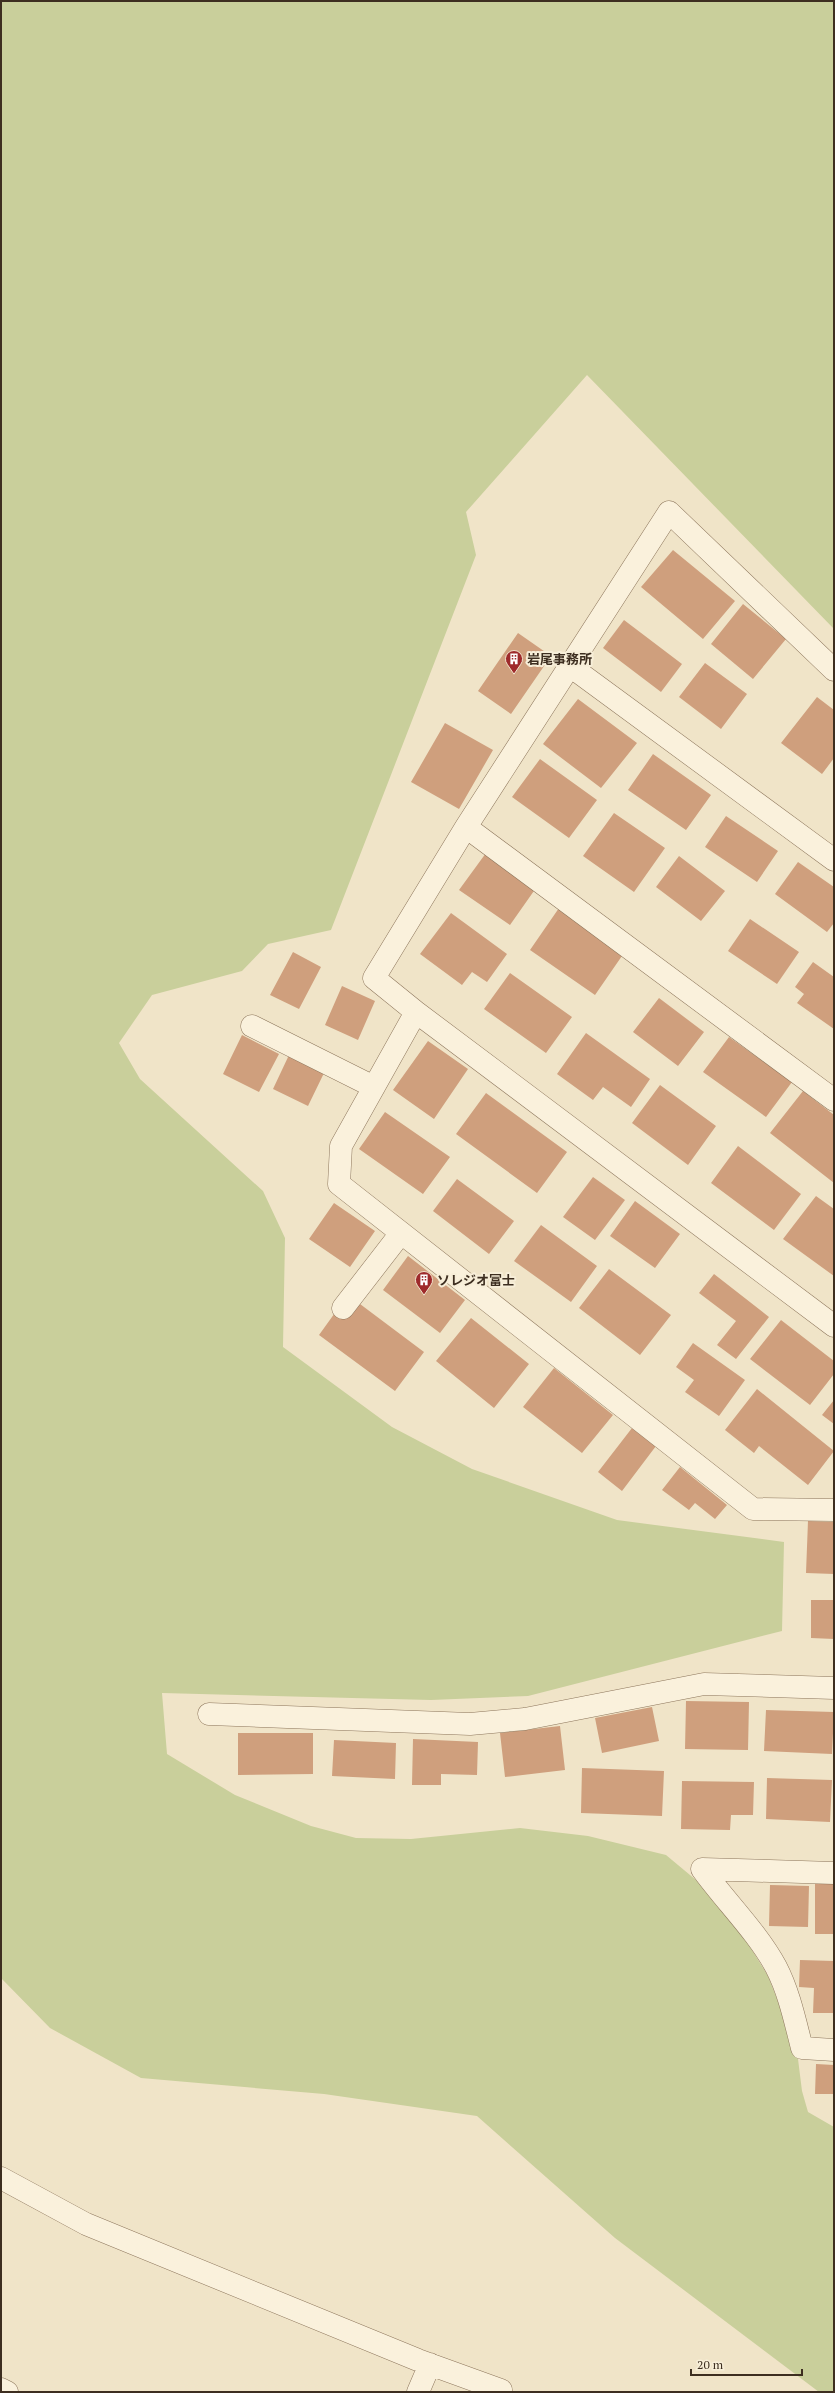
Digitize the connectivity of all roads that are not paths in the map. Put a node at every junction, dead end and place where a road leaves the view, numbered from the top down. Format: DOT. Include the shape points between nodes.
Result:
graph roads {
  1 [pos="570,666"];
  2 [pos="834,670"];
  3 [pos="466,827"];
  4 [pos="834,860"];
  5 [pos="416,1012"];
  6 [pos="252,1026"];
  7 [pos="374,1087"];
  8 [pos="834,1100"];
  9 [pos="401,1233"];
  10 [pos="343,1308"];
  11 [pos="834,1326"];
  12 [pos="834,1510"];
  13 [pos="834,1688"];
  14 [pos="209,1714"];
  15 [pos="834,1873"];
  16 [pos="834,2050"];
  17 [pos="1,2178"];
  18 [pos="430,2364"];
  19 [pos="1,2389"];
  20 [pos="500,2390"];
  21 [pos="8,2392"];
  22 [pos="418,2392"];
  1 -- 2 [label="street" via="670,512"];
  1 -- 3 [label="street"];
  1 -- 4 [label="street"];
  3 -- 5 [label="street" via="374,978"];
  3 -- 8 [label="street"];
  5 -- 7 [label="street"];
  5 -- 11 [label="street"];
  6 -- 7 [label="street"];
  7 -- 9 [label="street" via="341,1146 339,1184"];
  9 -- 10 [label="street"];
  9 -- 12 [label="street" via="753,1509"];
  13 -- 14 [label="street" via="704,1684 525,1719 470,1724"];
  15 -- 16 [label="street" via="702,1869 756,1937 776,1967 792,2006 802,2048"];
  17 -- 18 [label="street" via="86,2224"];
  18 -- 20 [label="street"];
  18 -- 22 [label="street"];
  19 -- 21 [label="street"];
}
